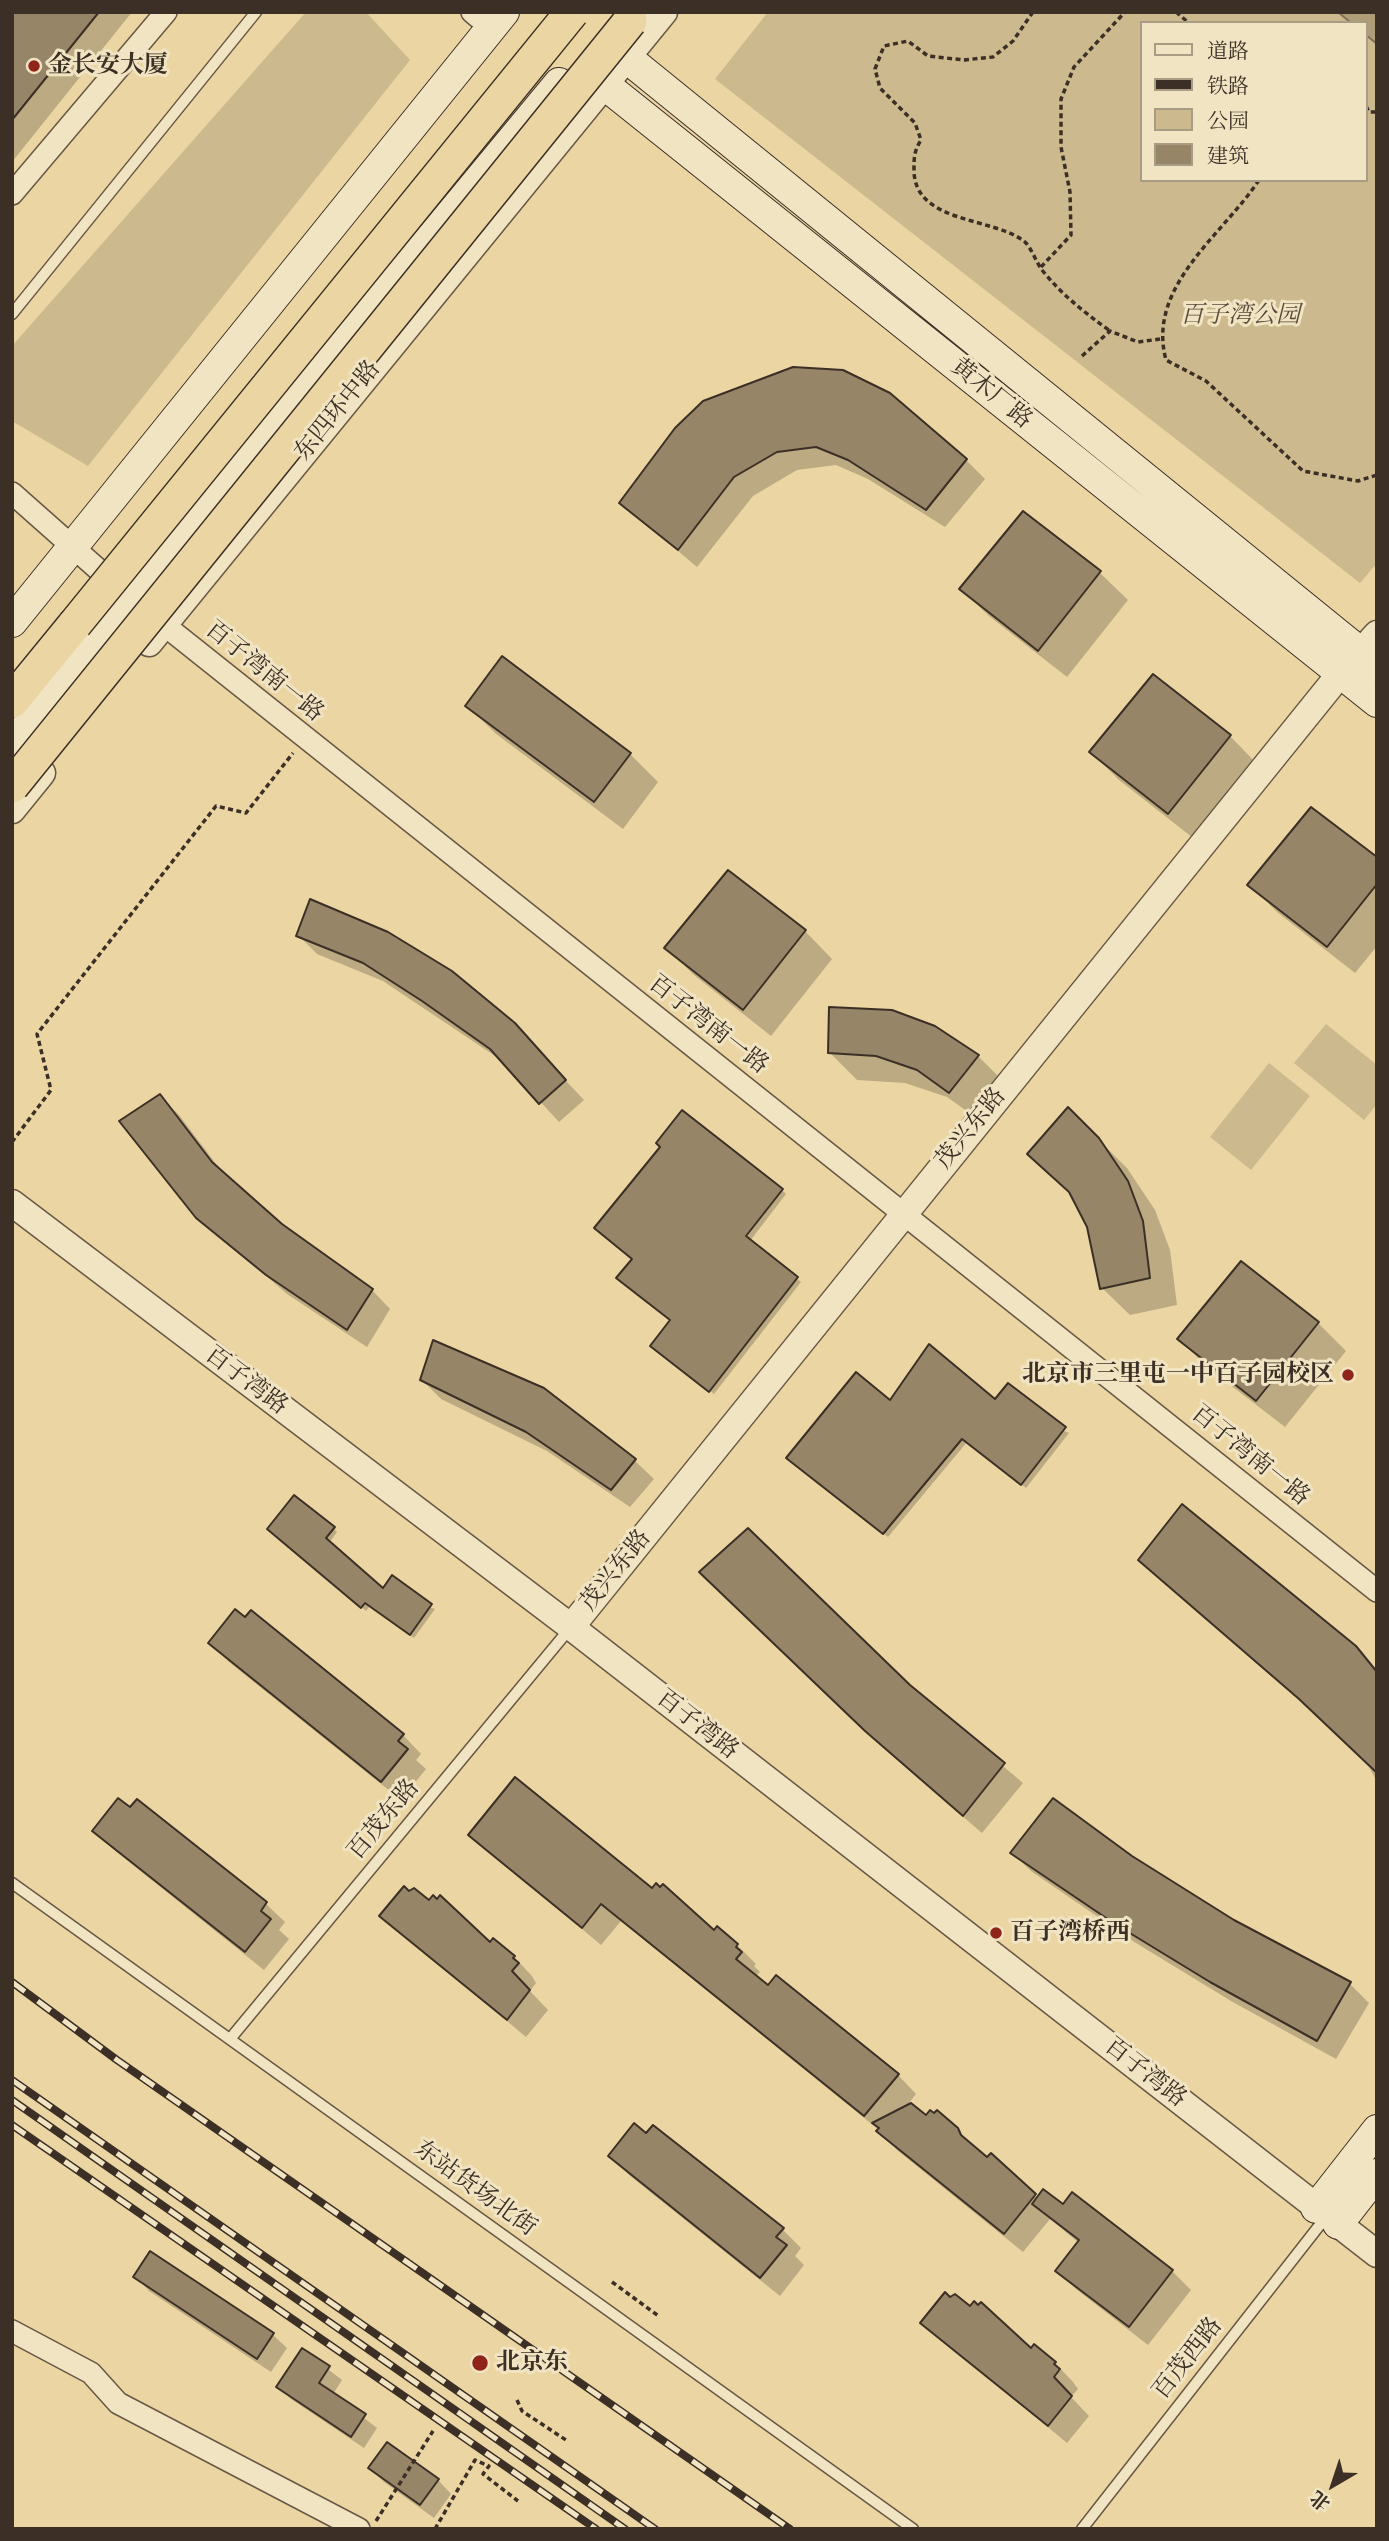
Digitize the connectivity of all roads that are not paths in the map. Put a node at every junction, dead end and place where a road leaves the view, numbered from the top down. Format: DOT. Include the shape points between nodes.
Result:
graph roads {
  1 [pos="166,12"];
  2 [pos="256,12"];
  3 [pos="554,12"];
  4 [pos="572,12"];
  5 [pos="617,12"];
  6 [pos="637,12"];
  7 [pos="664,12"];
  8 [pos="489,17"];
  9 [pos="627,58"];
  10 [pos="605,85"];
  11 [pos="12,194"];
  12 [pos="12,314"];
  13 [pos="12,493"];
  14 [pos="73,546"];
  15 [pos="99,571"];
  16 [pos="134,600"];
  17 [pos="12,622"];
  18 [pos="164,625"];
  19 [pos="1364,657"];
  20 [pos="12,680"];
  21 [pos="12,701"];
  22 [pos="1377,702"];
  23 [pos="12,744"];
  24 [pos="12,786"];
  25 [pos="12,810"];
  26 [pos="12,1203"];
  27 [pos="903,1213"];
  28 [pos="1377,1591"];
  29 [pos="571,1627"];
  30 [pos="12,1883"];
  31 [pos="230,2039"];
  32 [pos="1377,2130"];
  33 [pos="1377,2174"];
  34 [pos="1327,2216"];
  35 [pos="1377,2254"];
  36 [pos="12,2331"];
  37 [pos="359,2529"];
  38 [pos="913,2529"];
  39 [pos="1082,2529"];
  1 -- 11 [label="street"];
  2 -- 12 [label="lane"];
  3 -- 15 [label="main road"];
  4 -- 21 [label="highway, bridge"];
  5 -- 16 [label="main road, 东四环中路"];
  6 -- 24 [label="highway, 东四环中路, bridge"];
  7 -- 9 [label="street, 东四环中路"];
  8 -- 14 [label="main road"];
  9 -- 10 [label="street, 东四环中路"];
  9 -- 19 [label="main road"];
  10 -- 18 [label="street, 东四环中路"];
  10 -- 19 [label="main road, 黄木厂路"];
  13 -- 14 [label="street, 百子湾南一路"];
  14 -- 15 [label="street, 百子湾南一路"];
  14 -- 17 [label="main road"];
  15 -- 16 [label="street, 百子湾南一路"];
  15 -- 20 [label="main road"];
  16 -- 18 [label="street, 百子湾南一路"];
  16 -- 23 [label="main road, 东四环中路"];
  18 -- 25 [label="street, 东四环中路"];
  18 -- 27 [label="street, 百子湾南一路"];
  19 -- 22 [label="main road, 黄木厂路"];
  19 -- 27 [label="street, 茂兴东路"];
  26 -- 29 [label="street, 百子湾路"];
  27 -- 28 [label="street, 百子湾南一路"];
  27 -- 29 [label="street, 茂兴东路"];
  29 -- 31 [label="lane, 百茂东路"];
  29 -- 34 [label="street, 百子湾路"];
  30 -- 31 [label="lane, 东站货场北街"];
  31 -- 38 [label="lane, 东站货场北街"];
  32 -- 34 [label="main road"];
  33 -- 34 [label="main road"];
  34 -- 35 [label="street, 百子湾路"];
  34 -- 39 [label="lane, 百茂西路"];
  36 -- 37 [label="street" via="90,2373 118,2403"];
}
